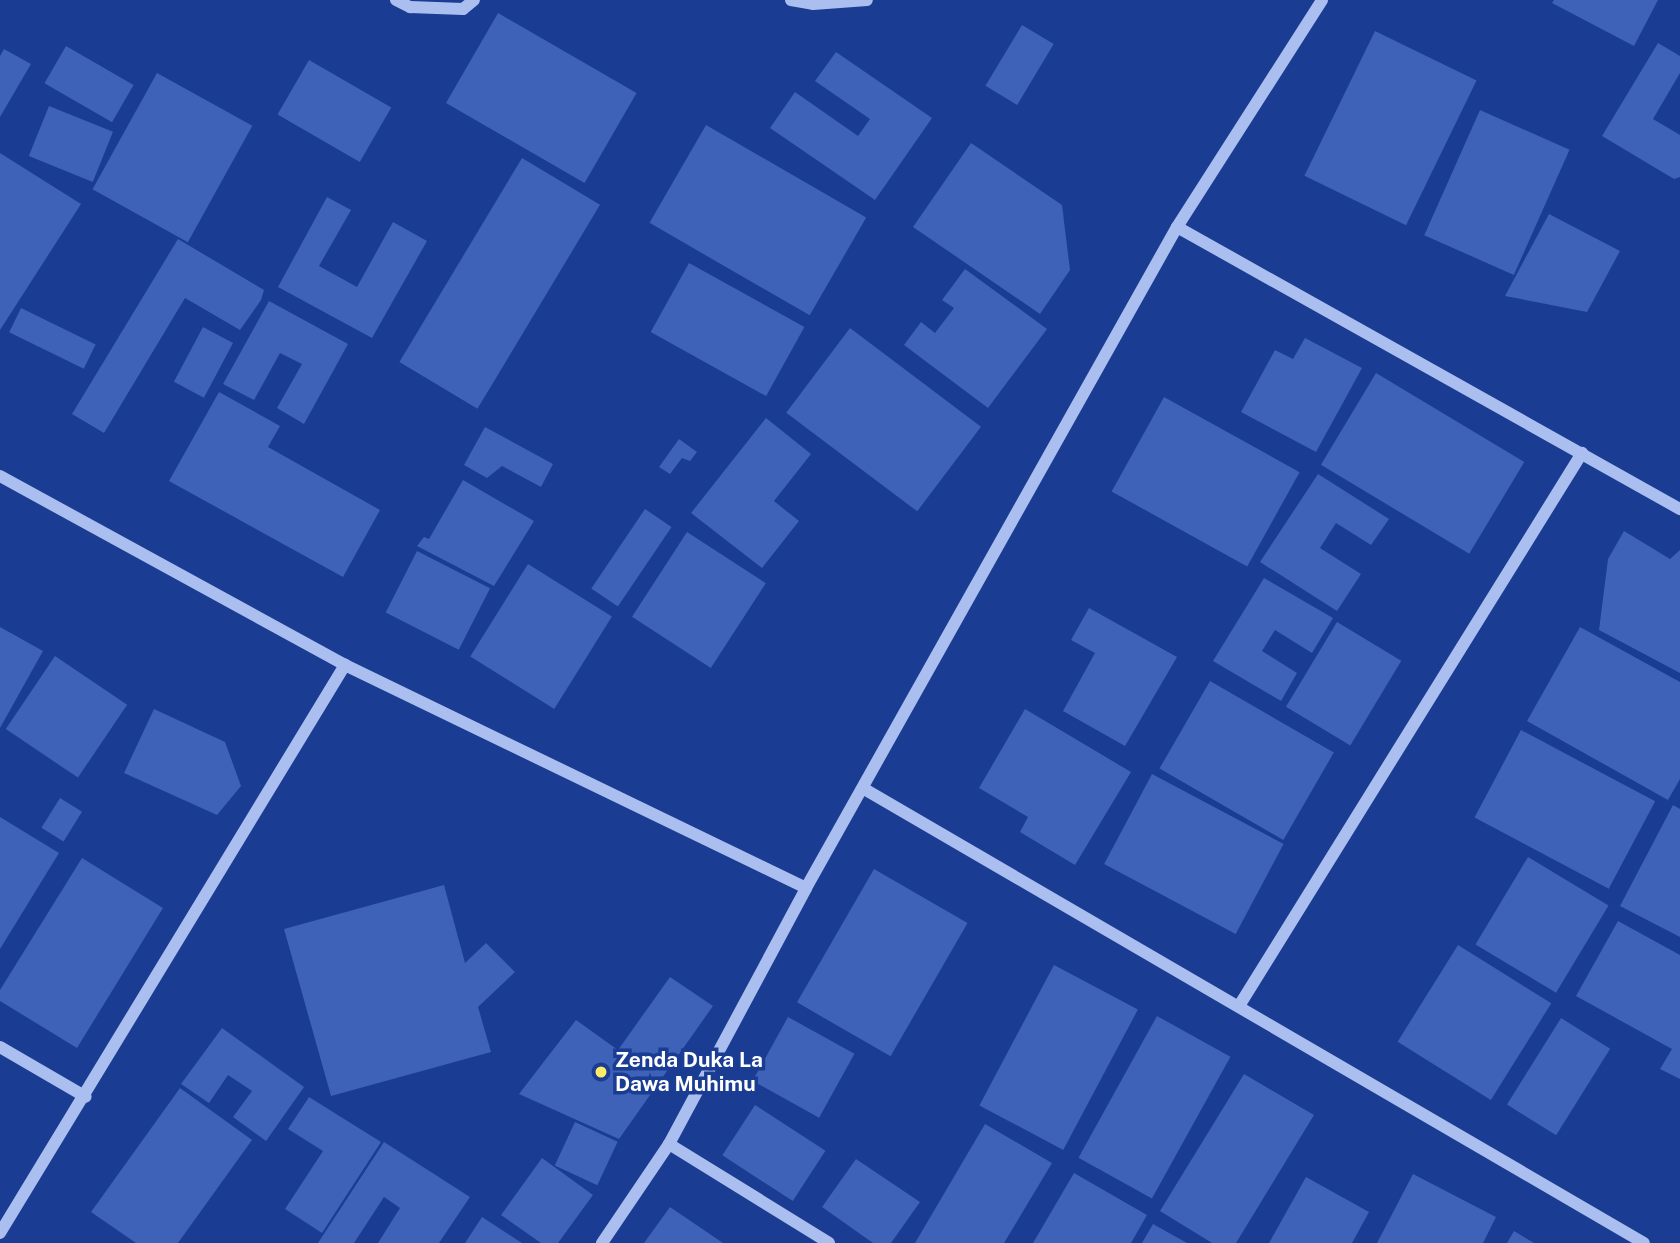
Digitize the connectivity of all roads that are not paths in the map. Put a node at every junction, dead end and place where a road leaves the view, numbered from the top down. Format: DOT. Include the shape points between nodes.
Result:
graph roads {
  1 [pos="396,0"];
  2 [pos="474,0"];
  3 [pos="791,0"];
  4 [pos="867,0"];
  5 [pos="1322,0"];
  6 [pos="1177,227"];
  7 [pos="1582,453"];
  8 [pos="0,476"];
  9 [pos="1680,509"];
  10 [pos="345,665"];
  11 [pos="866,790"];
  12 [pos="806,888"];
  13 [pos="1239,1006"];
  14 [pos="0,1047"];
  15 [pos="86,1097"];
  16 [pos="669,1144"];
  17 [pos="0,1233"];
  18 [pos="603,1243"];
  19 [pos="829,1243"];
  20 [pos="1644,1243"];
  1 -- 2 [label="street" via="410,7 463,9"];
  3 -- 4 [label="street" via="813,4"];
  5 -- 6 [label="street"];
  6 -- 7 [label="street"];
  6 -- 11 [label="street"];
  7 -- 9 [label="street"];
  7 -- 13 [label="street"];
  8 -- 10 [label="street"];
  10 -- 12 [label="street"];
  10 -- 15 [label="street"];
  11 -- 12 [label="street"];
  11 -- 13 [label="street"];
  12 -- 16 [label="street"];
  13 -- 20 [label="street"];
  14 -- 15 [label="street"];
  15 -- 17 [label="street"];
  16 -- 18 [label="street"];
  16 -- 19 [label="street"];
}
